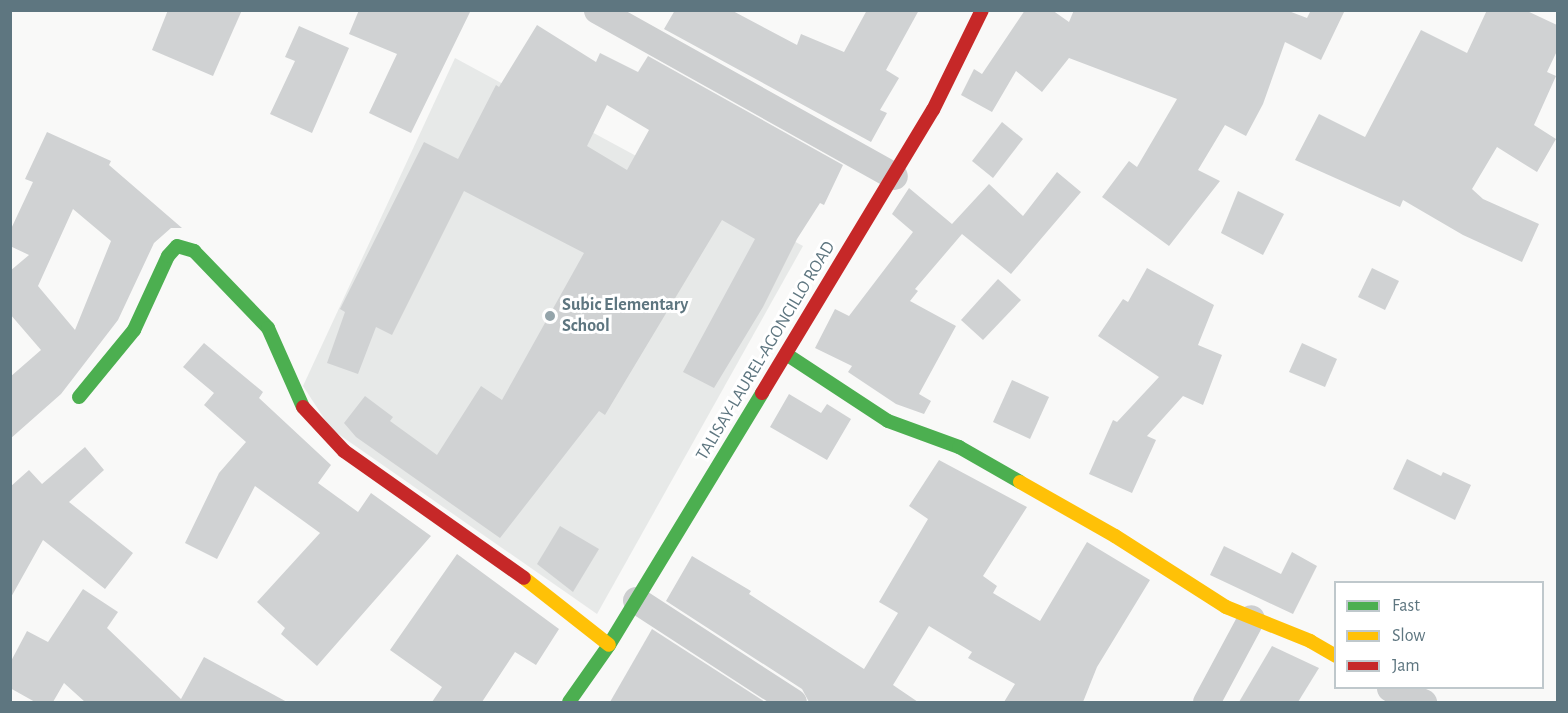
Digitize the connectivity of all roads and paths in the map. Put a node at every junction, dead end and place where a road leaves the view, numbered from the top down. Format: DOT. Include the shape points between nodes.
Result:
graph roads {
  1 [pos="597,10"];
  2 [pos="982,10"];
  3 [pos="894,176"];
  4 [pos="786,354"];
  5 [pos="79,397"];
  6 [pos="636,600"];
  7 [pos="1251,618"];
  8 [pos="609,645"];
  9 [pos="1334,655"];
  10 [pos="1394,689"];
  11 [pos="569,702"];
  12 [pos="793,702"];
  13 [pos="1206,702"];
  14 [pos="1423,702"];
  1 -- 3 [label="street"];
  2 -- 3 [label="street, TALISAY-LAUREL-AGONCILLO ROAD" via="933,110"];
  3 -- 4 [label="street, TALISAY-LAUREL-AGONCILLO ROAD"];
  4 -- 6 [label="street, TALISAY-LAUREL-AGONCILLO ROAD"];
  4 -- 7 [label="street" via="888,421 959,447 1115,536 1226,607"];
  5 -- 8 [label="street" via="134,330 168,256 177,246 194,250 268,328 297,401 344,451 523,577"];
  6 -- 8 [label="street, TALISAY-LAUREL-AGONCILLO ROAD"];
  6 -- 12 [label="street"];
  7 -- 9 [label="street" via="1310,641"];
  7 -- 13 [label="street"];
  8 -- 11 [label="street, TALISAY-LAUREL-AGONCILLO ROAD"];
  10 -- 14 [label="street"];
}
